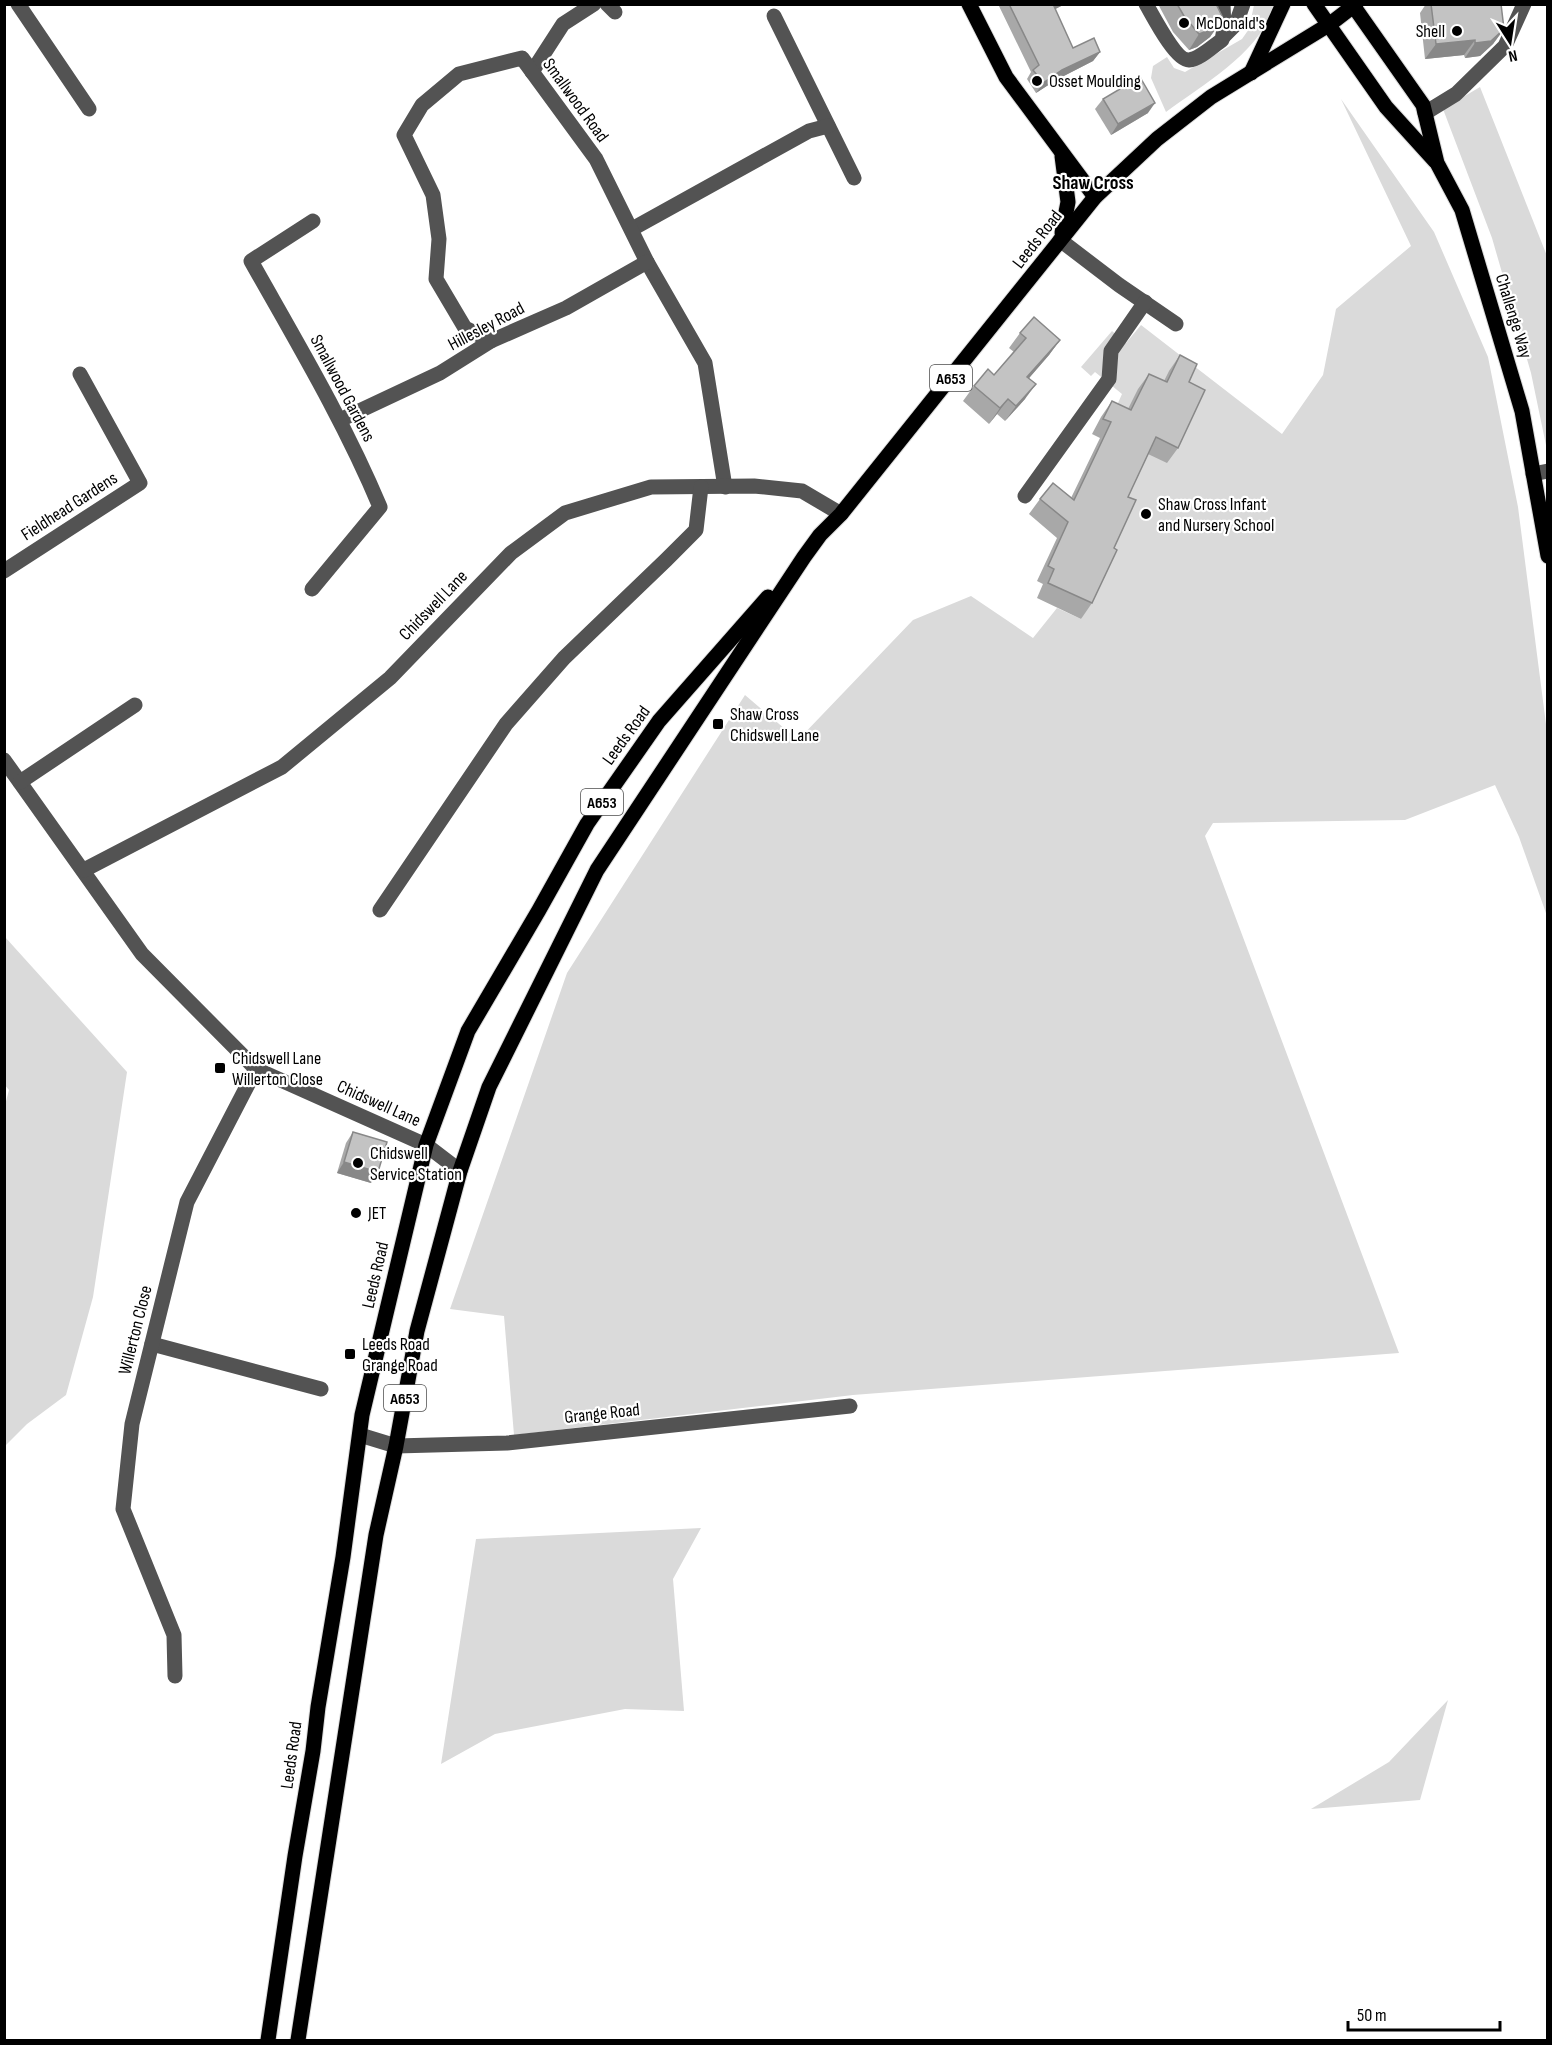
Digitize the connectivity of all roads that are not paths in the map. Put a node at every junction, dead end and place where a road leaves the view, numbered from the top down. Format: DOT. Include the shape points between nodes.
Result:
graph roads {
  1 [pos="18,4"];
  2 [pos="594,4"];
  3 [pos="969,4"];
  4 [pos="1146,4"];
  5 [pos="1223,4"];
  6 [pos="1243,4"];
  7 [pos="1283,4"];
  8 [pos="1314,4"];
  9 [pos="1524,4"];
  10 [pos="1354,5"];
  11 [pos="774,16"];
  12 [pos="1330,24"];
  13 [pos="1224,36"];
  14 [pos="532,72"];
  15 [pos="1251,73"];
  16 [pos="89,109"];
  17 [pos="1425,113"];
  18 [pos="828,126"];
  19 [pos="1062,153"];
  20 [pos="1437,163"];
  21 [pos="854,178"];
  22 [pos="1095,197"];
  23 [pos="312,221"];
  24 [pos="632,229"];
  25 [pos="1060,240"];
  26 [pos="647,262"];
  27 [pos="1145,302"];
  28 [pos="1176,324"];
  29 [pos="491,341"];
  30 [pos="80,374"];
  31 [pos="340,420"];
  32 [pos="1540,472"];
  33 [pos="700,487"];
  34 [pos="725,487"];
  35 [pos="1025,496"];
  36 [pos="841,514"];
  37 [pos="1548,556"];
  38 [pos="804,557"];
  39 [pos="4,571"];
  40 [pos="312,589"];
  41 [pos="135,705"];
  42 [pos="4,760"];
  43 [pos="20,782"];
  44 [pos="84,870"];
  45 [pos="380,910"];
  46 [pos="256,1069"];
  47 [pos="426,1145"];
  48 [pos="460,1171"];
  49 [pos="152,1344"];
  50 [pos="321,1389"];
  51 [pos="850,1406"];
  52 [pos="360,1435"];
  53 [pos="396,1446"];
  54 [pos="175,1676"];
  55 [pos="268,2040"];
  56 [pos="298,2040"];
  1 -- 16 [label="street"];
  2 -- 14 [label="street" via="563,24"];
  3 -- 19 [label="main road" via="1006,77"];
  4 -- 13 [label="street" via="1182,59 1193,59"];
  5 -- 13 [label="street"];
  6 -- 13 [label="street" via="1236,24"];
  7 -- 15 [label="main road"];
  8 -- 12 [label="main road, Challenge Way"];
  9 -- 17 [label="street" via="1506,46 1456,94"];
  10 -- 12 [label="main road, Leeds Road / A653"];
  10 -- 17 [label="main road, Challenge Way"];
  11 -- 18 [label="street"];
  12 -- 15 [label="main road, Leeds Road / A653"];
  12 -- 20 [label="main road, Challenge Way" via="1386,106"];
  14 -- 24 [label="street, Smallwood Road" via="596,159"];
  14 -- 29 [label="street, Smallwood Road" via="522,58 459,74 422,105 404,135 433,195 439,239 436,279 465,328"];
  15 -- 22 [label="main road, Leeds Road / A653" via="1157,139"];
  17 -- 20 [label="main road, Challenge Way"];
  18 -- 21 [label="street"];
  18 -- 24 [label="street" via="809,131"];
  19 -- 22 [label="main road"];
  19 -- 25 [label="main road" via="1068,202"];
  20 -- 32 [label="main road, Challenge Way" via="1462,210"];
  22 -- 25 [label="main road, Leeds Road / A653"];
  23 -- 31 [label="street, Smallwood Gardens" via="251,261"];
  24 -- 26 [label="street, Smallwood Road"];
  25 -- 27 [label="street"];
  25 -- 36 [label="main road, Leeds Road / A653"];
  26 -- 29 [label="street, Hillesley Road" via="566,308"];
  26 -- 34 [label="street, Smallwood Road" via="705,363"];
  27 -- 28 [label="street"];
  27 -- 35 [label="street" via="1111,351 1109,379"];
  29 -- 31 [label="street, Hillesley Road" via="440,373"];
  30 -- 39 [label="street, Fieldhead Gardens" via="140,483"];
  31 -- 40 [label="street, Smallwood Gardens" via="380,507"];
  32 -- 37 [label="main road, Challenge Way"];
  33 -- 34 [label="street, Chidswell Lane"];
  33 -- 44 [label="street, Chidswell Lane" via="651,487 565,513 511,553 390,678 282,767"];
  33 -- 45 [label="street" via="696,530 564,658 506,724"];
  34 -- 36 [label="street, Chidswell Lane" via="802,491"];
  36 -- 38 [label="main road, Leeds Road / A653"];
  38 -- 47 [label="main road, Leeds Road / A653" via="659,721 586,824 468,1031"];
  38 -- 48 [label="main road, Leeds Road / A653" via="597,870 489,1087"];
  41 -- 43 [label="street"];
  42 -- 43 [label="street, Chidswell Lane"];
  43 -- 44 [label="street, Chidswell Lane"];
  44 -- 46 [label="street, Chidswell Lane" via="142,954"];
  46 -- 47 [label="street, Chidswell Lane"];
  46 -- 49 [label="street, Willerton Close" via="188,1202"];
  47 -- 48 [label="street, Chidswell Lane"];
  47 -- 52 [label="main road, Leeds Road / A653"];
  48 -- 53 [label="main road, Leeds Road / A653" via="417,1331"];
  49 -- 50 [label="street"];
  49 -- 54 [label="street, Willerton Close" via="132,1424 123,1509 174,1635"];
  51 -- 53 [label="street, Grange Road" via="507,1443"];
  52 -- 53 [label="street, Grange Road"];
  52 -- 55 [label="main road, Leeds Road / A653"];
  53 -- 56 [label="main road, Leeds Road / A653" via="376,1535"];
}
